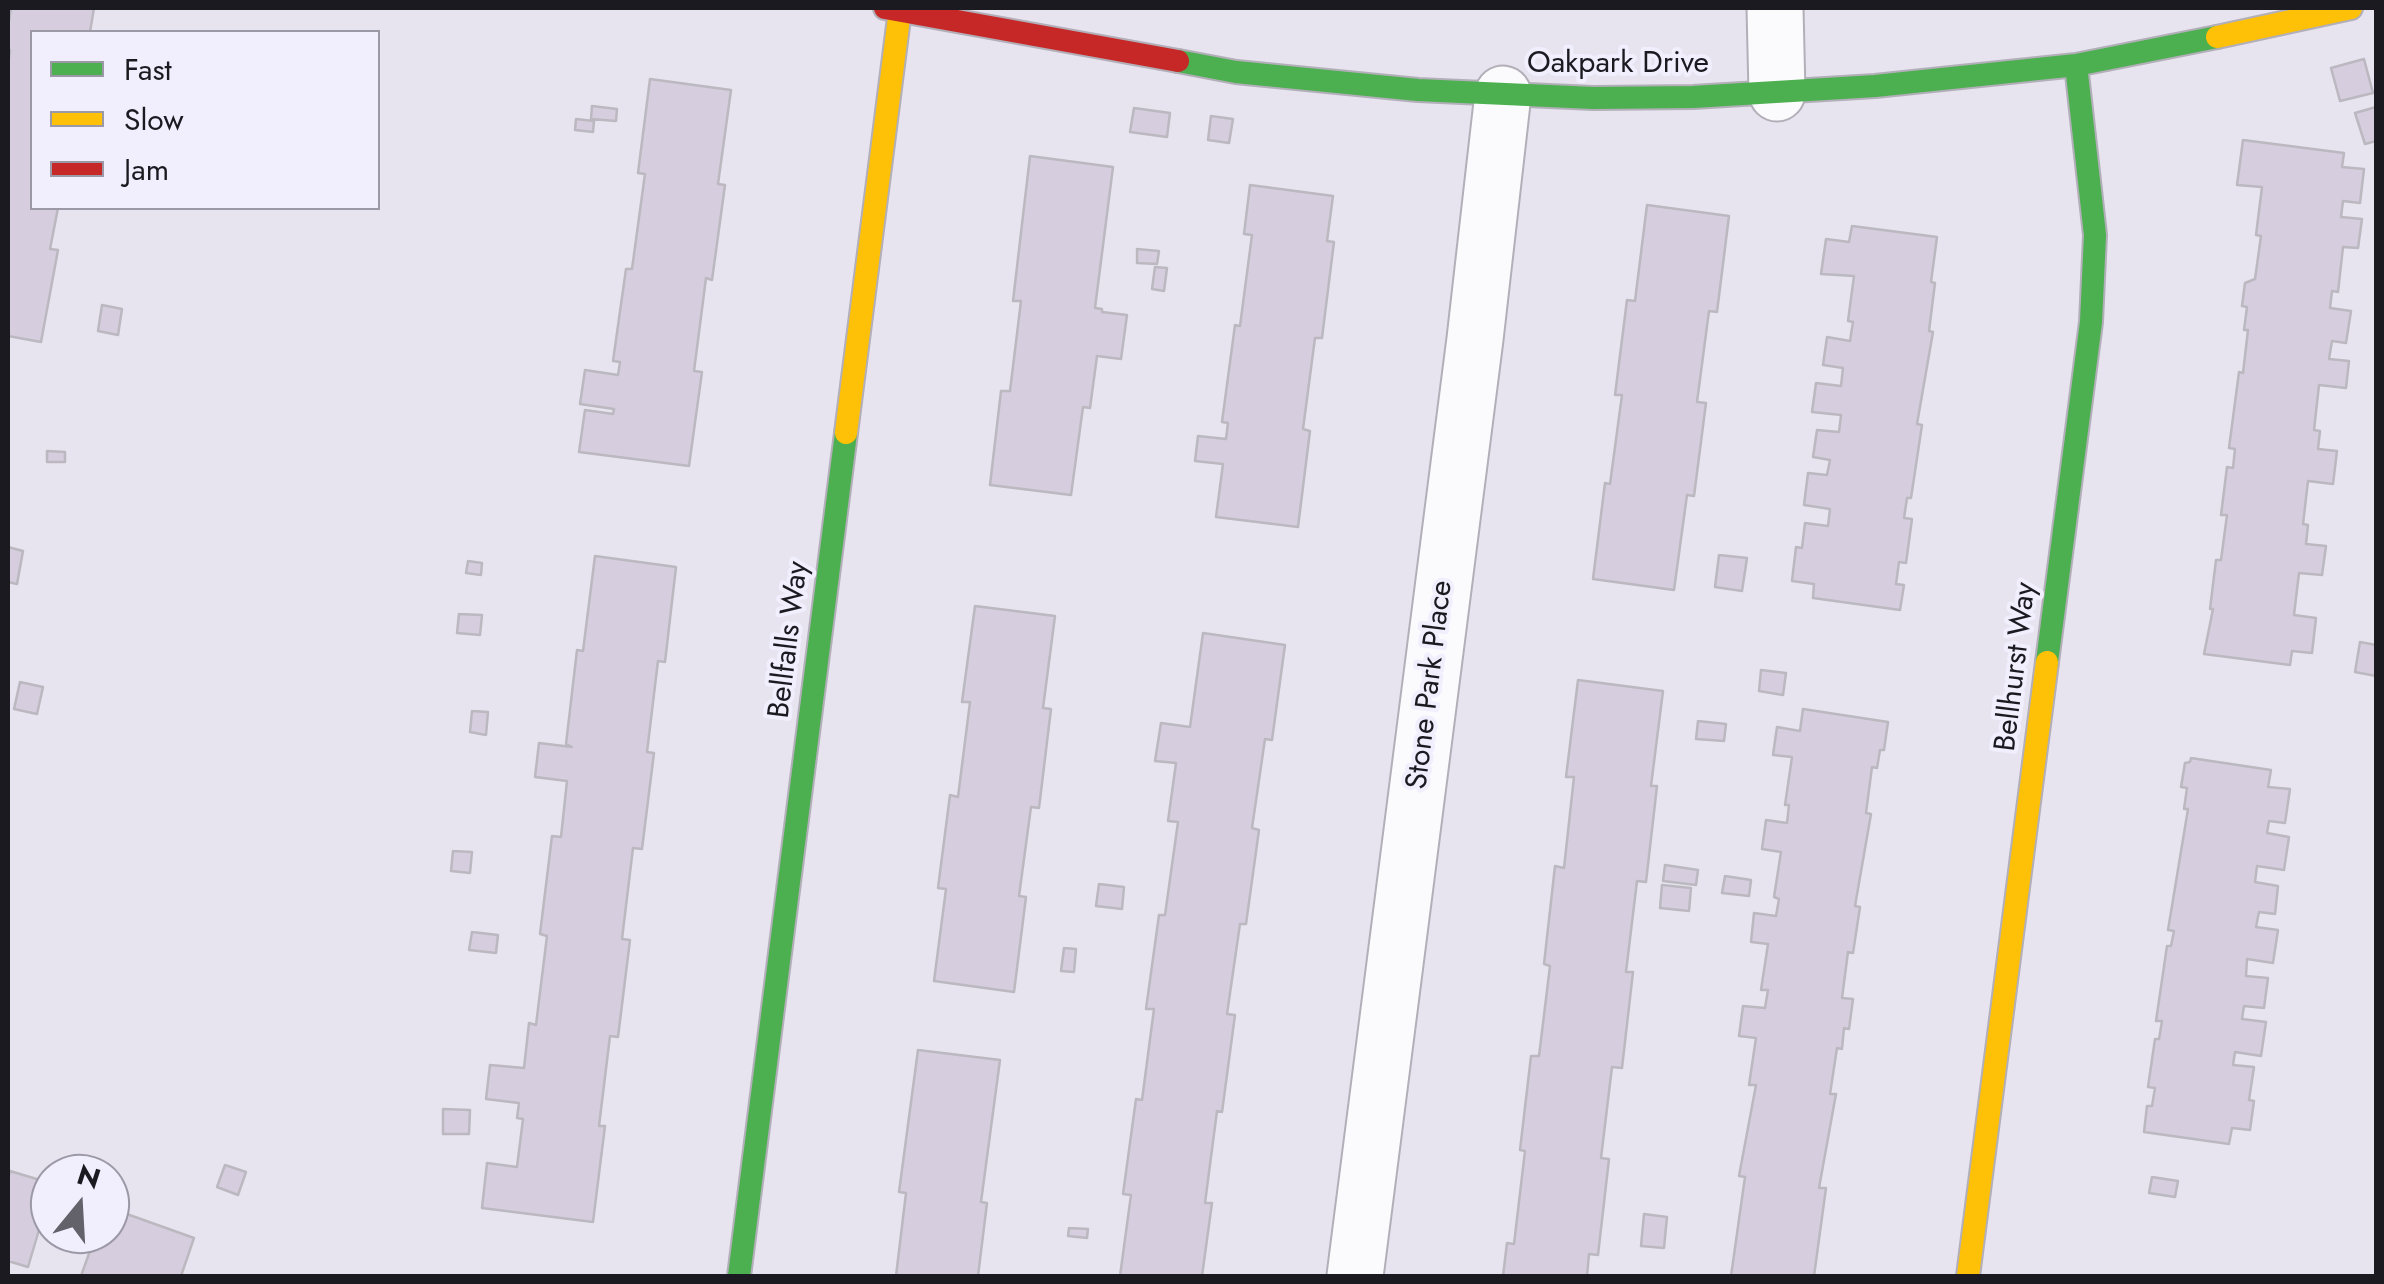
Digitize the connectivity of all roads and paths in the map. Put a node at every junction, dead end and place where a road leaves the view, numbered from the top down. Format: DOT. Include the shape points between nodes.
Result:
graph roads {
  1 [pos="1775,8"];
  2 [pos="2350,8"];
  3 [pos="893,9"];
  4 [pos="2076,65"];
  5 [pos="1777,93"];
  6 [pos="1503,94"];
  7 [pos="739,1276"];
  8 [pos="1355,1276"];
  9 [pos="1968,1276"];
  1 -- 5 [label="street"];
  2 -- 4 [label="street, Oakpark Drive"];
  3 -- 6 [label="street, Oakpark Drive" via="1236,72"];
  3 -- 7 [label="street, Bellfalls Way"];
  4 -- 5 [label="street, Oakpark Drive"];
  4 -- 9 [label="street, Bellhurst Way" via="2096,235 2091,322"];
  5 -- 6 [label="street, Oakpark Drive"];
  6 -- 8 [label="street, Stone Park Place"];
}
